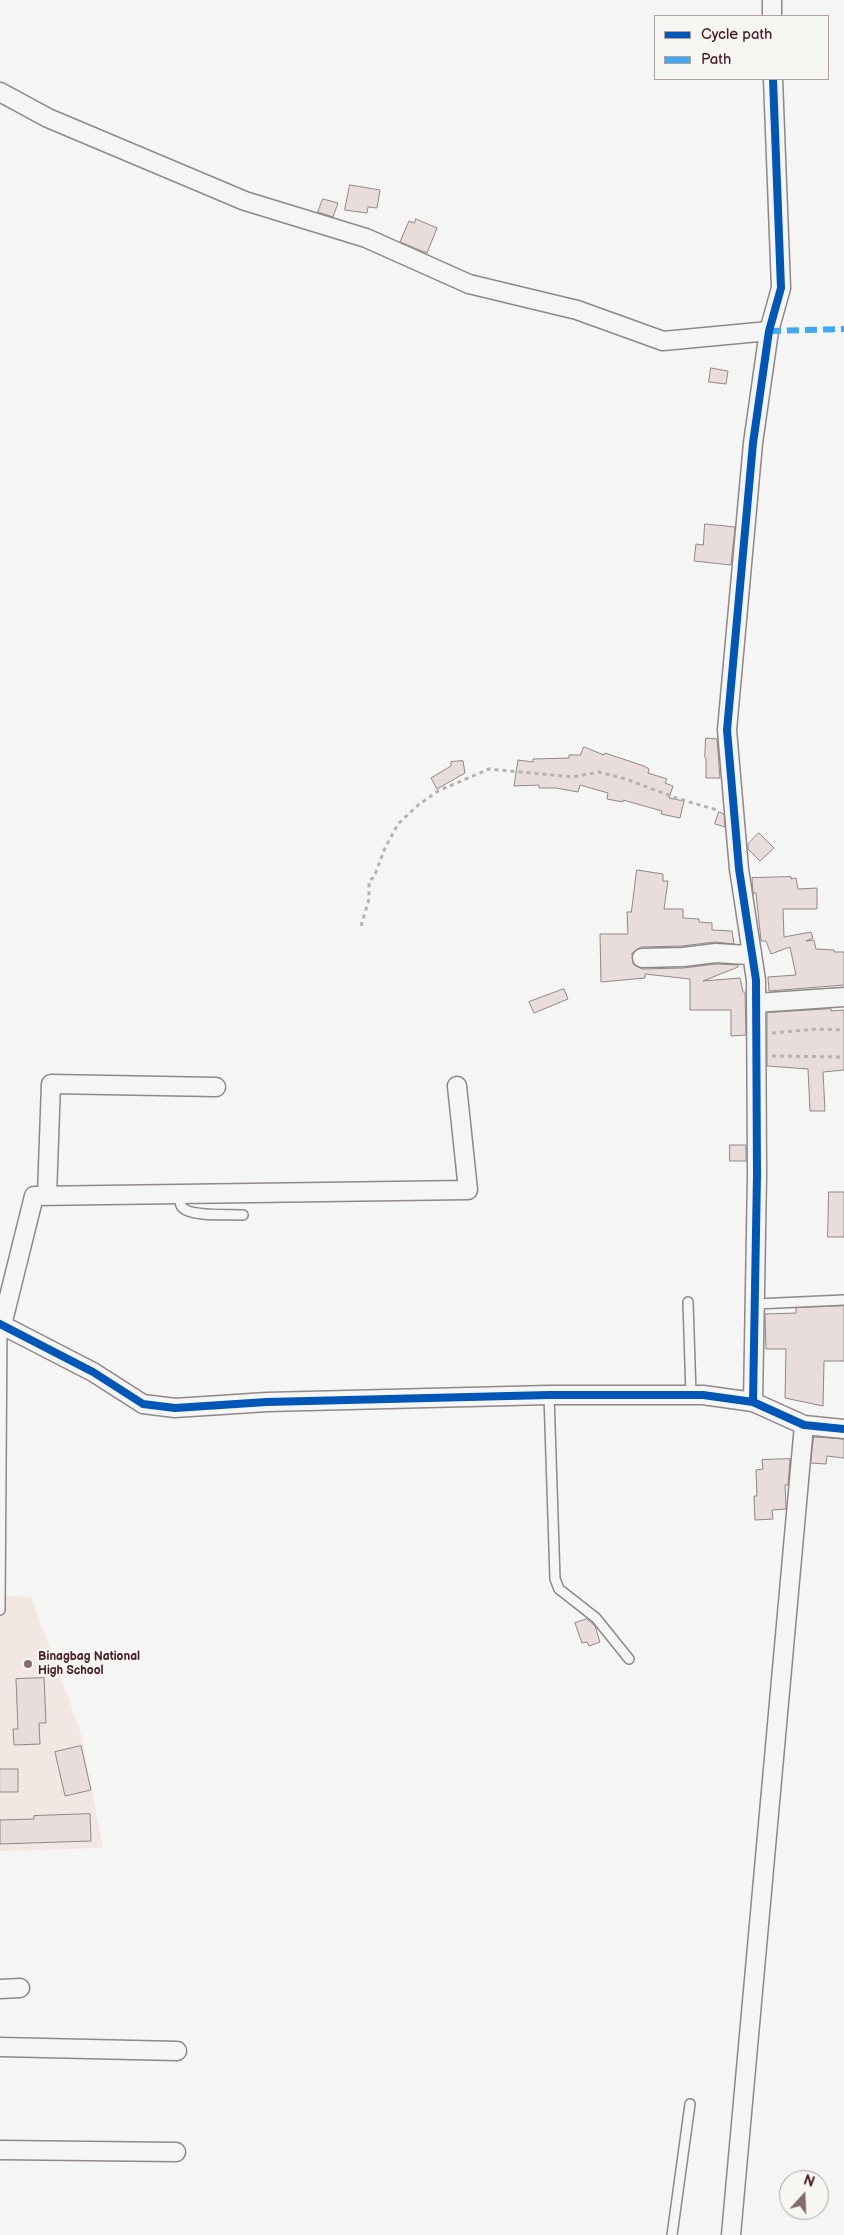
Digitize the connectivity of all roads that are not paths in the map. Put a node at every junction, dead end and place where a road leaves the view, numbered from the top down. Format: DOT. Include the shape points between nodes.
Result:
graph roads {
  1 [pos="772,0"];
  2 [pos="772,15"];
  3 [pos="773,80"];
  4 [pos="0,92"];
  5 [pos="769,331"];
  6 [pos="752,953"];
  7 [pos="642,958"];
  8 [pos="844,997"];
  9 [pos="756,1003"];
  10 [pos="457,1086"];
  11 [pos="216,1087"];
  12 [pos="180,1193"];
  13 [pos="46,1195"];
  14 [pos="243,1215"];
  15 [pos="844,1300"];
  16 [pos="688,1302"];
  17 [pos="756,1304"];
  18 [pos="1,1325"];
  19 [pos="549,1395"];
  20 [pos="691,1395"];
  21 [pos="753,1402"];
  22 [pos="804,1425"];
  23 [pos="844,1429"];
  24 [pos="0,1610"];
  25 [pos="629,1659"];
  26 [pos="20,1988"];
  27 [pos="0,1989"];
  28 [pos="0,2047"];
  29 [pos="177,2051"];
  30 [pos="690,2104"];
  31 [pos="0,2150"];
  32 [pos="176,2152"];
  33 [pos="672,2235"];
  34 [pos="731,2235"];
  1 -- 2 [label="street"];
  3 -- 5 [label="street" via="781,288"];
  4 -- 5 [label="street" via="48,118 245,201 366,238 469,284 578,310 663,341"];
  5 -- 6 [label="street" via="753,443 727,730 740,869"];
  6 -- 7 [label="street"];
  6 -- 9 [label="street"];
  8 -- 9 [label="street"];
  9 -- 17 [label="street"];
  10 -- 12 [label="street" via="468,1190"];
  11 -- 13 [label="street" via="51,1084"];
  12 -- 13 [label="street"];
  12 -- 14 [label="lane" via="183,1208 192,1213"];
  13 -- 18 [label="street" via="34,1196"];
  15 -- 17 [label="lane"];
  16 -- 20 [label="lane"];
  17 -- 21 [label="street"];
  18 -- 19 [label="street" via="93,1372 143,1404 175,1408 267,1402"];
  18 -- 24 [label="lane"];
  19 -- 20 [label="street"];
  19 -- 25 [label="lane" via="555,1579 559,1589 596,1618"];
  20 -- 21 [label="street"];
  21 -- 22 [label="street"];
  22 -- 23 [label="street"];
  22 -- 34 [label="street"];
  26 -- 27 [label="street"];
  28 -- 29 [label="street"];
  30 -- 33 [label="lane"];
  31 -- 32 [label="street"];
}
